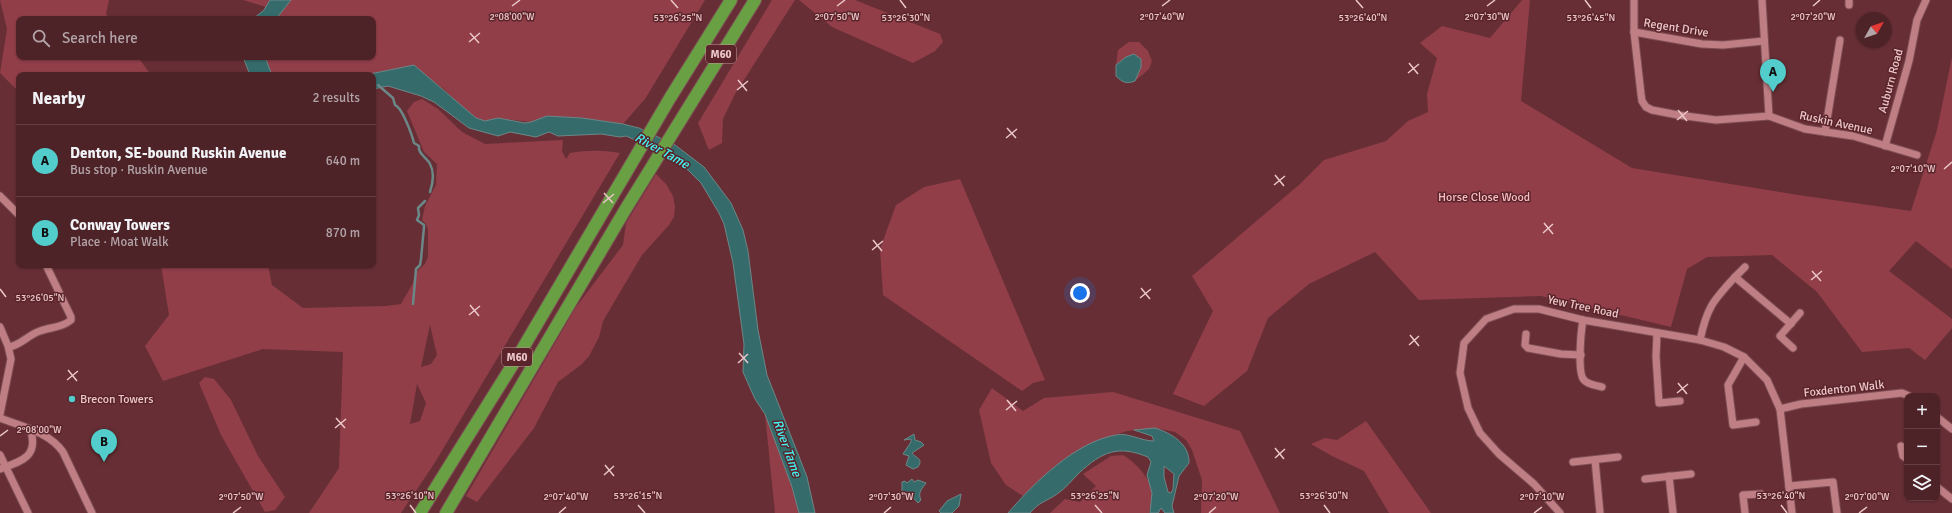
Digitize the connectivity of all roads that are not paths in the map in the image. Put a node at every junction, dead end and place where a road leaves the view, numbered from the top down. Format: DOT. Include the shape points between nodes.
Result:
graph roads {
  1 [pos="731,0"];
  2 [pos="755,0"];
  3 [pos="1634,0"];
  4 [pos="1762,0"];
  5 [pos="1926,0"];
  6 [pos="1634,32"];
  7 [pos="1840,40"];
  8 [pos="1764,41"];
  9 [pos="1769,116"];
  10 [pos="1825,132"];
  11 [pos="1885,146"];
  12 [pos="1917,155"];
  13 [pos="0,196"];
  14 [pos="16,212"];
  15 [pos="1745,267"];
  16 [pos="47,268"];
  17 [pos="1735,277"];
  18 [pos="1800,313"];
  19 [pos="1583,320"];
  20 [pos="1791,324"];
  21 [pos="0,327"];
  22 [pos="1657,333"];
  23 [pos="1526,334"];
  24 [pos="1700,340"];
  25 [pos="9,347"];
  26 [pos="1794,348"];
  27 [pos="1580,355"];
  28 [pos="1744,357"];
  29 [pos="1602,387"];
  30 [pos="1904,394"];
  31 [pos="1680,401"];
  32 [pos="1780,409"];
  33 [pos="0,414"];
  34 [pos="0,418"];
  35 [pos="1940,419"];
  36 [pos="1756,422"];
  37 [pos="1952,429"];
  38 [pos="31,430"];
  39 [pos="1901,446"];
  40 [pos="0,455"];
  41 [pos="1618,457"];
  42 [pos="1904,457"];
  43 [pos="1595,460"];
  44 [pos="1573,462"];
  45 [pos="3,468"];
  46 [pos="1691,474"];
  47 [pos="1669,476"];
  48 [pos="1645,479"];
  49 [pos="1789,486"];
  50 [pos="1940,489"];
  51 [pos="1761,494"];
  52 [pos="1952,499"];
  53 [pos="28,513"];
  54 [pos="92,513"];
  55 [pos="420,513"];
  56 [pos="446,513"];
  57 [pos="1560,513"];
  58 [pos="1600,513"];
  59 [pos="1673,513"];
  60 [pos="1745,513"];
  61 [pos="1792,513"];
  62 [pos="1837,513"];
  1 -- 55 [label="highway, M60" via="610,197 520,353"];
  2 -- 56 [label="highway, M60" via="625,210"];
  3 -- 6 [label="street"];
  4 -- 8 [label="street"];
  5 -- 11 [label="street, Auburn Road" via="1917,20 1909,61"];
  6 -- 8 [label="street, Regent Drive" via="1702,44 1723,45"];
  6 -- 9 [label="street" via="1642,101 1646,106 1661,112 1716,120"];
  7 -- 10 [label="street"];
  8 -- 9 [label="street"];
  9 -- 10 [label="street, Ruskin Avenue" via="1805,130"];
  10 -- 11 [label="street, Ruskin Avenue" via="1853,136"];
  11 -- 12 [label="street, Ruskin Avenue"];
  13 -- 14 [label="street"];
  15 -- 17 [label="street"];
  16 -- 25 [label="street" via="71,318 62,325 40,330 20,344"];
  17 -- 20 [label="street"];
  17 -- 24 [label="street" via="1714,300 1704,320"];
  18 -- 20 [label="street"];
  19 -- 22 [label="street, Yew Tree Road"];
  19 -- 27 [label="street"];
  19 -- 57 [label="street, Yew Tree Road" via="1539,309 1514,309 1486,319 1464,343 1460,373 1468,408 1480,433 1499,454 1534,484"];
  20 -- 26 [label="street" via="1780,336"];
  21 -- 25 [label="street"];
  22 -- 24 [label="street, Yew Tree Road"];
  22 -- 31 [label="street" via="1659,403"];
  23 -- 27 [label="street" via="1525,345 1528,348"];
  24 -- 28 [label="street, Yew Tree Road" via="1724,347"];
  25 -- 33 [label="street" via="11,359"];
  27 -- 29 [label="street" via="1582,377 1585,382"];
  28 -- 32 [label="street, Yew Tree Road" via="1766,380"];
  28 -- 36 [label="street" via="1728,385 1734,425"];
  30 -- 32 [label="street, Foxdenton Walk" via="1801,404"];
  32 -- 49 [label="street, Yew Tree Road"];
  34 -- 38 [label="street"];
  35 -- 37 [label="street"];
  38 -- 45 [label="street" via="31,452 26,458"];
  38 -- 54 [label="street" via="47,435 57,443"];
  39 -- 42 [label="street"];
  40 -- 45 [label="street"];
  41 -- 43 [label="street"];
  43 -- 44 [label="street"];
  43 -- 58 [label="street"];
  45 -- 53 [label="street"];
  46 -- 47 [label="street"];
  47 -- 48 [label="street"];
  47 -- 59 [label="street"];
  49 -- 61 [label="street, Yew Tree Road"];
  49 -- 62 [label="street" via="1833,482"];
  50 -- 52 [label="street"];
  51 -- 60 [label="street" via="1742,495"];
}
